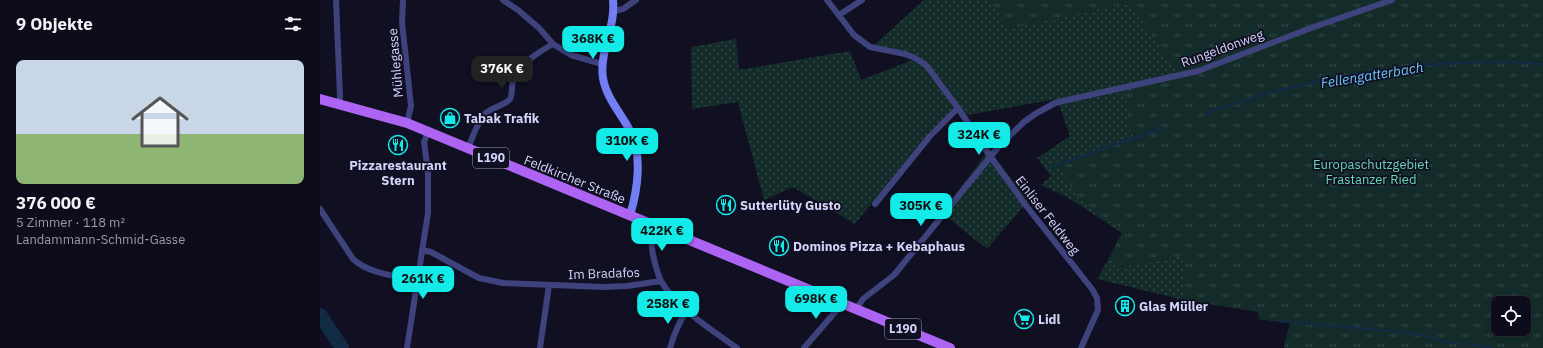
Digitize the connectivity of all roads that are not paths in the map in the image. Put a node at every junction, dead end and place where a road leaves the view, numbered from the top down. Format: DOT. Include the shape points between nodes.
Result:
graph roads {
  1 [pos="336,0"];
  2 [pos="403,0"];
  3 [pos="503,0"];
  4 [pos="613,0"];
  5 [pos="636,0"];
  6 [pos="827,0"];
  7 [pos="862,0"];
  8 [pos="1392,0"];
  9 [pos="614,11"];
  10 [pos="839,15"];
  11 [pos="553,44"];
  12 [pos="602,64"];
  13 [pos="320,99"];
  14 [pos="339,104"];
  15 [pos="958,108"];
  16 [pos="407,123"];
  17 [pos="428,132"];
  18 [pos="468,148"];
  19 [pos="990,156"];
  20 [pos="875,204"];
  21 [pos="320,208"];
  22 [pos="630,215"];
  23 [pos="653,224"];
  24 [pos="422,250"];
  25 [pos="417,280"];
  26 [pos="661,280"];
  27 [pos="549,285"];
  28 [pos="842,304"];
  29 [pos="856,309"];
  30 [pos="687,310"];
  31 [pos="407,348"];
  32 [pos="540,348"];
  33 [pos="670,348"];
  34 [pos="736,348"];
  35 [pos="804,348"];
  36 [pos="950,348"];
  37 [pos="1081,348"];
  1 -- 14 [label="street"];
  2 -- 16 [label="street, Mühlegasse" via="402,22 411,106"];
  3 -- 11 [label="street" via="539,28"];
  4 -- 9 [label="main road"];
  5 -- 9 [label="street" via="623,9"];
  6 -- 10 [label="street, Einliser Feldweg"];
  7 -- 10 [label="street"];
  8 -- 19 [label="street, Rungeldonweg" via="1209,67 1055,103 1024,122"];
  9 -- 12 [label="main road"];
  10 -- 15 [label="street, Einliser Feldweg" via="854,35 870,47 905,54 926,65"];
  11 -- 12 [label="street" via="571,55"];
  11 -- 18 [label="street" via="534,55 521,68 512,83 510,99 486,112"];
  12 -- 22 [label="main road" via="605,88 634,140 637,173"];
  13 -- 14 [label="main road, Feldkircher Straße / L190"];
  14 -- 16 [label="main road, Feldkircher Straße / L190"];
  15 -- 19 [label="street, Einliser Feldweg"];
  15 -- 20 [label="street" via="930,136"];
  16 -- 17 [label="main road, Feldkircher Straße / L190"];
  17 -- 18 [label="main road, Feldkircher Straße / L190"];
  17 -- 24 [label="street" via="424,142 428,172 428,213"];
  18 -- 22 [label="main road, Feldkircher Straße / L190"];
  19 -- 29 [label="street, Rungeldonweg" via="894,275 863,299"];
  19 -- 37 [label="street, Einliser Feldweg" via="1097,298 1098,310"];
  21 -- 25 [label="street" via="357,264"];
  22 -- 23 [label="main road, Feldkircher Straße / L190"];
  23 -- 26 [label="street" via="651,242"];
  23 -- 28 [label="main road, Feldkircher Straße / L190"];
  24 -- 25 [label="street"];
  24 -- 27 [label="street, Im Bradafos" via="432,252 479,278 503,283"];
  25 -- 31 [label="street"];
  26 -- 27 [label="street, Im Bradafos" via="612,287"];
  26 -- 30 [label="street" via="668,292"];
  27 -- 32 [label="street"];
  28 -- 29 [label="main road, Feldkircher Straße / L190"];
  28 -- 35 [label="street"];
  29 -- 36 [label="main road, Feldkircher Straße / L190"];
  30 -- 33 [label="street" via="676,329"];
  30 -- 34 [label="street"];
}
